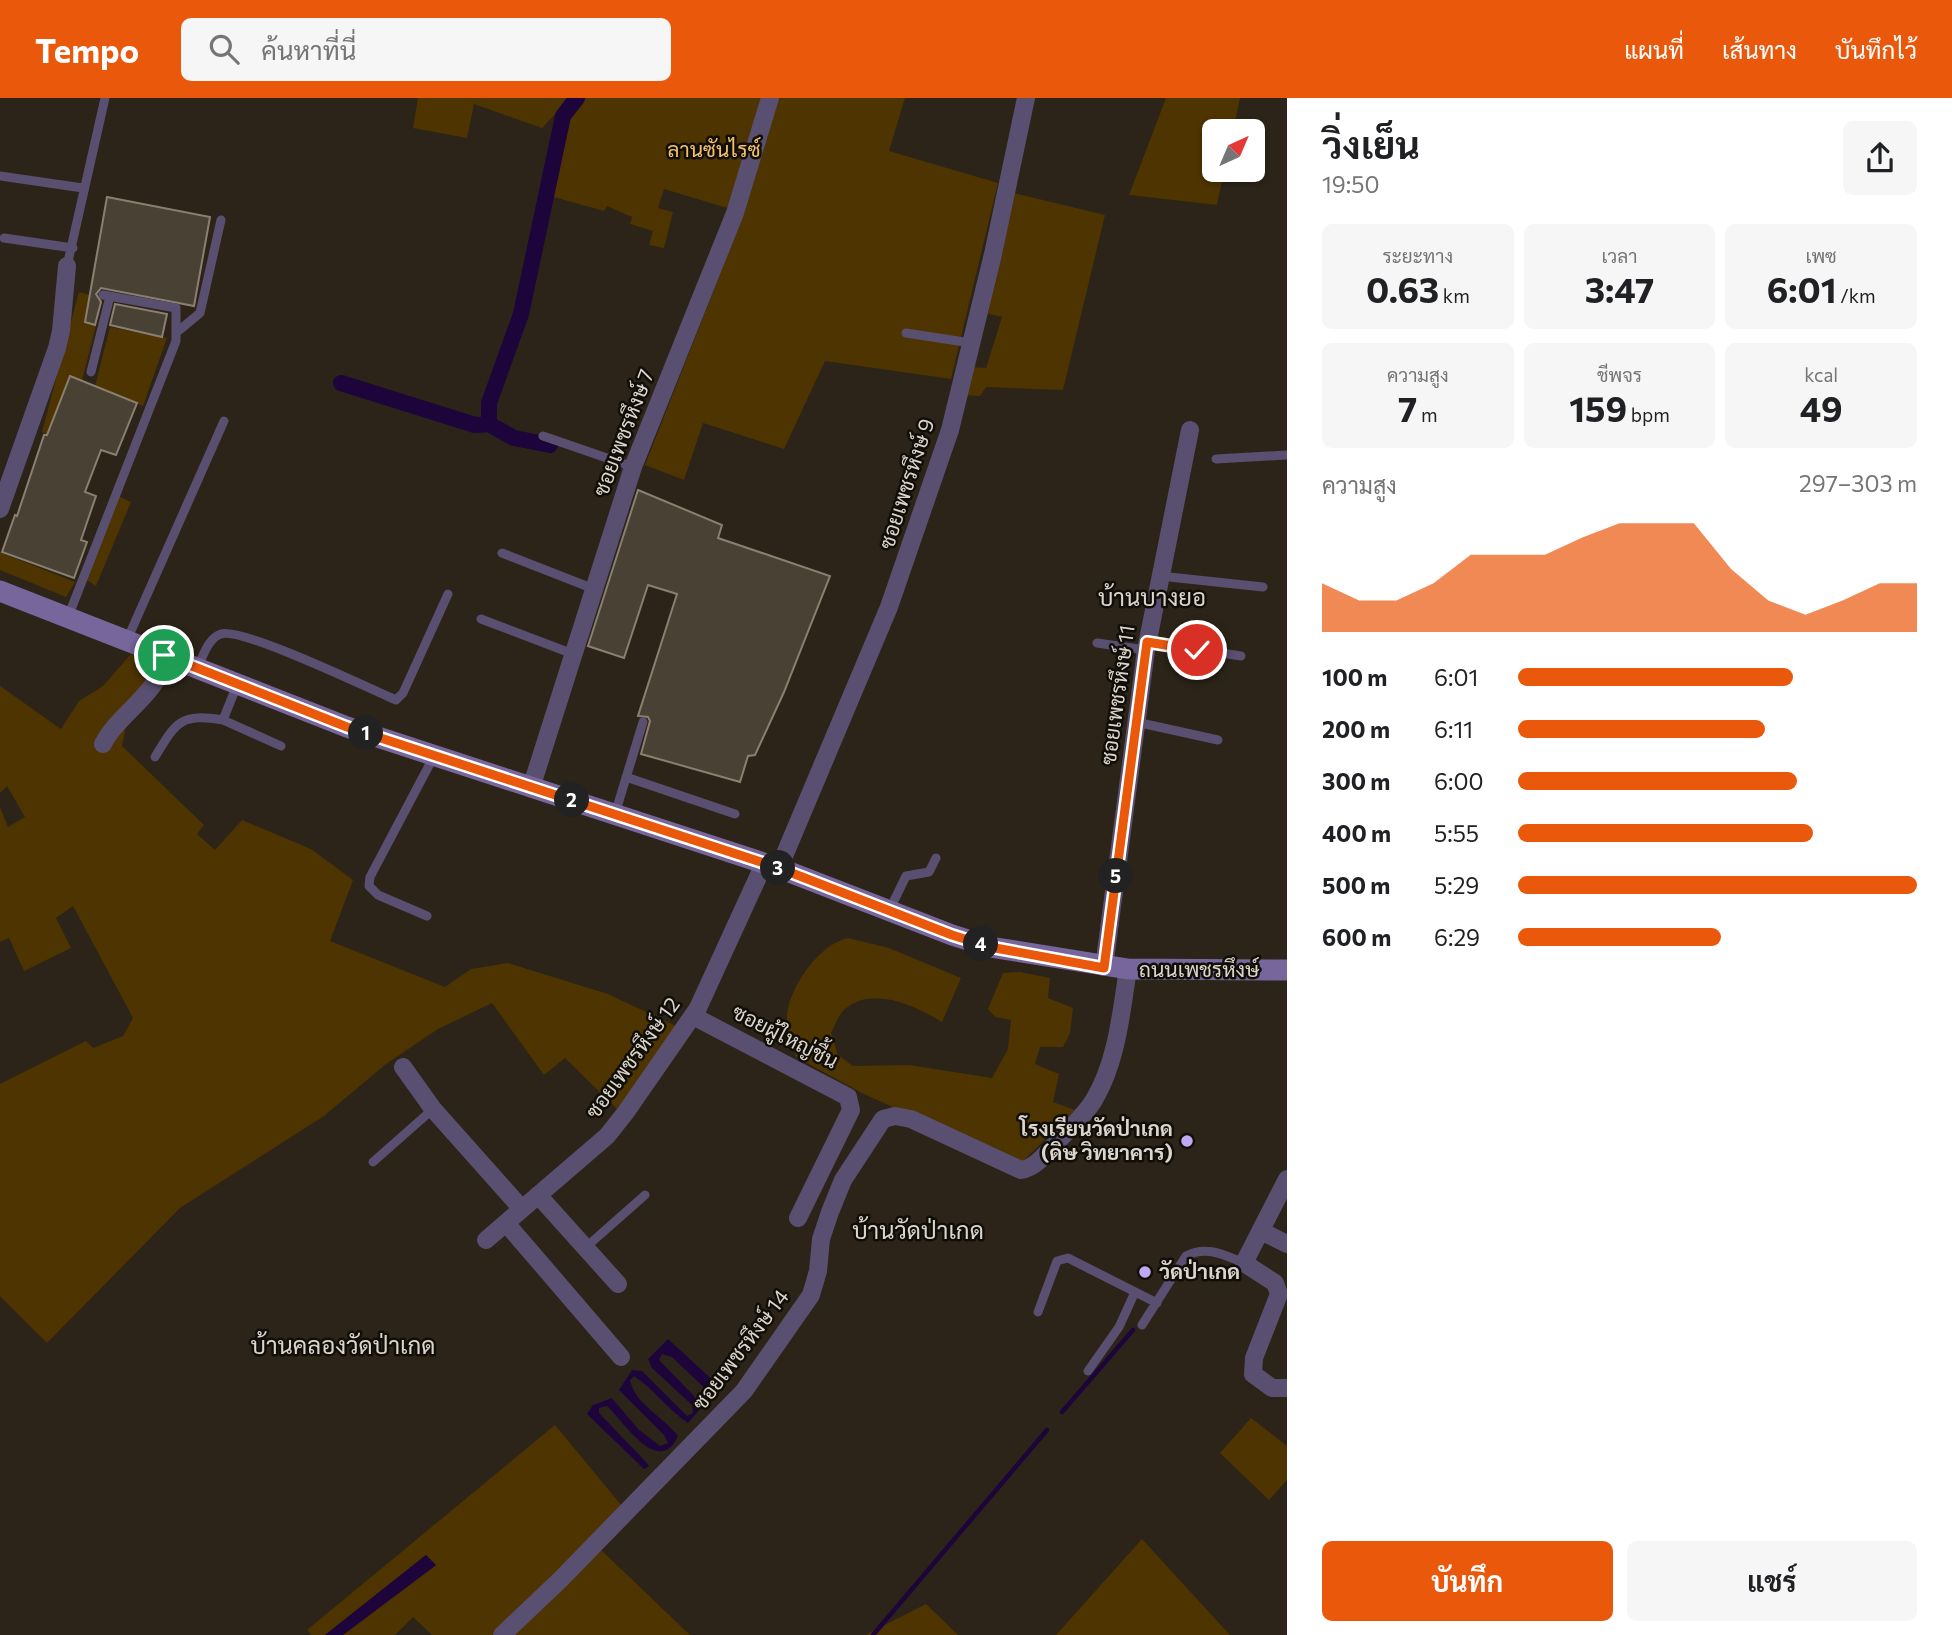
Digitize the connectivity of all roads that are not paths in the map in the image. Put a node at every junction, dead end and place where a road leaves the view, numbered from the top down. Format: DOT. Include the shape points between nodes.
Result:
graph roads {
  1 [pos="105,98"];
  2 [pos="770,98"];
  3 [pos="1026,98"];
  4 [pos="0,176"];
  5 [pos="83,188"];
  6 [pos="221,220"];
  7 [pos="5,238"];
  8 [pos="72,248"];
  9 [pos="67,266"];
  10 [pos="177,332"];
  11 [pos="906,333"];
  12 [pos="971,343"];
  13 [pos="91,372"];
  14 [pos="224,421"];
  15 [pos="1189,430"];
  16 [pos="543,436"];
  17 [pos="1287,455"];
  18 [pos="1216,459"];
  19 [pos="633,467"];
  20 [pos="0,509"];
  21 [pos="502,552"];
  22 [pos="1160,576"];
  23 [pos="1262,587"];
  24 [pos="594,589"];
  25 [pos="0,591"];
  26 [pos="448,594"];
  27 [pos="68,617"];
  28 [pos="481,619"];
  29 [pos="127,640"];
  30 [pos="1097,643"];
  31 [pos="1147,646"];
  32 [pos="573,654"];
  33 [pos="164,655"];
  34 [pos="1241,656"];
  35 [pos="197,668"];
  36 [pos="237,684"];
  37 [pos="223,720"];
  38 [pos="643,722"];
  39 [pos="1136,722"];
  40 [pos="1218,740"];
  41 [pos="103,744"];
  42 [pos="281,746"];
  43 [pos="434,756"];
  44 [pos="155,757"];
  45 [pos="626,777"];
  46 [pos="531,788"];
  47 [pos="615,814"];
  48 [pos="734,814"];
  49 [pos="936,858"];
  50 [pos="771,866"];
  51 [pos="889,911"];
  52 [pos="427,916"];
  53 [pos="1104,968"];
  54 [pos="1128,970"];
  55 [pos="1287,970"];
  56 [pos="693,1016"];
  57 [pos="403,1067"];
  58 [pos="433,1110"];
  59 [pos="373,1161"];
  60 [pos="1285,1190"];
  61 [pos="538,1195"];
  62 [pos="645,1195"];
  63 [pos="522,1209"];
  64 [pos="798,1218"];
  65 [pos="506,1223"];
  66 [pos="1261,1231"];
  67 [pos="486,1240"];
  68 [pos="1287,1244"];
  69 [pos="585,1248"];
  70 [pos="1244,1263"];
  71 [pos="618,1284"];
  72 [pos="1135,1292"];
  73 [pos="1157,1303"];
  74 [pos="1038,1312"];
  75 [pos="1142,1325"];
  76 [pos="621,1357"];
  77 [pos="1088,1371"];
  78 [pos="1280,1388"];
  79 [pos="502,1635"];
  1 -- 5 [label="lane"];
  2 -- 19 [label="street, ซอยเพชรหึงษ์ 7" via="735,212"];
  3 -- 12 [label="street, ซอยเพชรหึงษ์ 9"];
  4 -- 5 [label="lane"];
  5 -- 8 [label="lane"];
  6 -- 10 [label="lane" via="200,313"];
  7 -- 8 [label="lane"];
  8 -- 9 [label="lane"];
  9 -- 20 [label="street" via="57,348"];
  10 -- 13 [label="lane" via="176,309 107,295"];
  10 -- 27 [label="lane"];
  11 -- 12 [label="lane"];
  12 -- 50 [label="street, ซอยเพชรหึงษ์ 9" via="950,430 889,607"];
  14 -- 29 [label="lane"];
  15 -- 22 [label="street, ซอยเพชรหึงษ์ 11"];
  16 -- 19 [label="lane"];
  17 -- 18 [label="lane"];
  19 -- 24 [label="street, ซอยเพชรหึงษ์ 7"];
  21 -- 24 [label="lane"];
  22 -- 23 [label="lane"];
  22 -- 31 [label="street, ซอยเพชรหึงษ์ 11"];
  24 -- 32 [label="street, ซอยเพชรหึงษ์ 7"];
  25 -- 27 [label="main road, ถนนเพชรหึงษ์"];
  26 -- 35 [label="lane" via="396,700 230,632 211,640"];
  27 -- 29 [label="main road, ถนนเพชรหึงษ์"];
  28 -- 32 [label="lane"];
  29 -- 33 [label="main road, ถนนเพชรหึงษ์"];
  30 -- 31 [label="lane"];
  31 -- 34 [label="lane"];
  31 -- 39 [label="street, ซอยเพชรหึงษ์ 11"];
  32 -- 46 [label="street, ซอยเพชรหึงษ์ 7"];
  33 -- 35 [label="main road, ถนนเพชรหึงษ์"];
  33 -- 41 [label="street" via="157,681 115,724"];
  35 -- 36 [label="main road, ถนนเพชรหึงษ์"];
  36 -- 37 [label="lane"];
  36 -- 43 [label="main road, ถนนเพชรหึงษ์"];
  37 -- 42 [label="lane"];
  37 -- 44 [label="lane" via="185,719 175,725"];
  38 -- 45 [label="lane"];
  39 -- 40 [label="lane"];
  39 -- 53 [label="street, ซอยเพชรหึงษ์ 11"];
  43 -- 46 [label="main road, ถนนเพชรหึงษ์"];
  43 -- 52 [label="lane" via="369,886 378,895"];
  45 -- 47 [label="lane"];
  45 -- 48 [label="lane"];
  46 -- 47 [label="main road, ถนนเพชรหึงษ์"];
  47 -- 50 [label="main road, ถนนเพชรหึงษ์"];
  49 -- 51 [label="lane" via="929,872 906,876"];
  50 -- 51 [label="main road, ถนนเพชรหึงษ์"];
  50 -- 56 [label="street, ซอยเพชรหึงษ์ 12"];
  51 -- 53 [label="main road, ถนนเพชรหึงษ์" via="990,947"];
  53 -- 54 [label="main road, ถนนเพชรหึงษ์"];
  54 -- 55 [label="main road, ถนนเพชรหึงษ์"];
  54 -- 79 [label="street, ซอยเพชรหึงษ์ 14" via="1113,1055 1093,1101 1035,1165 1021,1170 1012,1167 904,1117 888,1117 877,1125 830,1212 811,1295 744,1391"];
  56 -- 61 [label="street, ซอยเพชรหึงษ์ 12" via="607,1136"];
  56 -- 64 [label="street, ซอยผู้ใหญ่ชื้น" via="848,1097 851,1110"];
  57 -- 58 [label="street"];
  58 -- 59 [label="lane"];
  58 -- 63 [label="street"];
  60 -- 66 [label="street"];
  61 -- 63 [label="street, ซอยเพชรหึงษ์ 12"];
  61 -- 69 [label="street"];
  62 -- 69 [label="lane"];
  63 -- 65 [label="street, ซอยเพชรหึงษ์ 12"];
  65 -- 67 [label="street, ซอยเพชรหึงษ์ 12"];
  65 -- 76 [label="street"];
  66 -- 68 [label="street"];
  66 -- 70 [label="street"];
  69 -- 71 [label="street"];
  70 -- 73 [label="lane" via="1207,1249 1196,1250 1186,1256"];
  70 -- 78 [label="street" via="1275,1283 1279,1294 1253,1374"];
  72 -- 73 [label="lane"];
  72 -- 74 [label="lane" via="1061,1258"];
  72 -- 77 [label="lane" via="1119,1327"];
  73 -- 75 [label="lane"];
}
